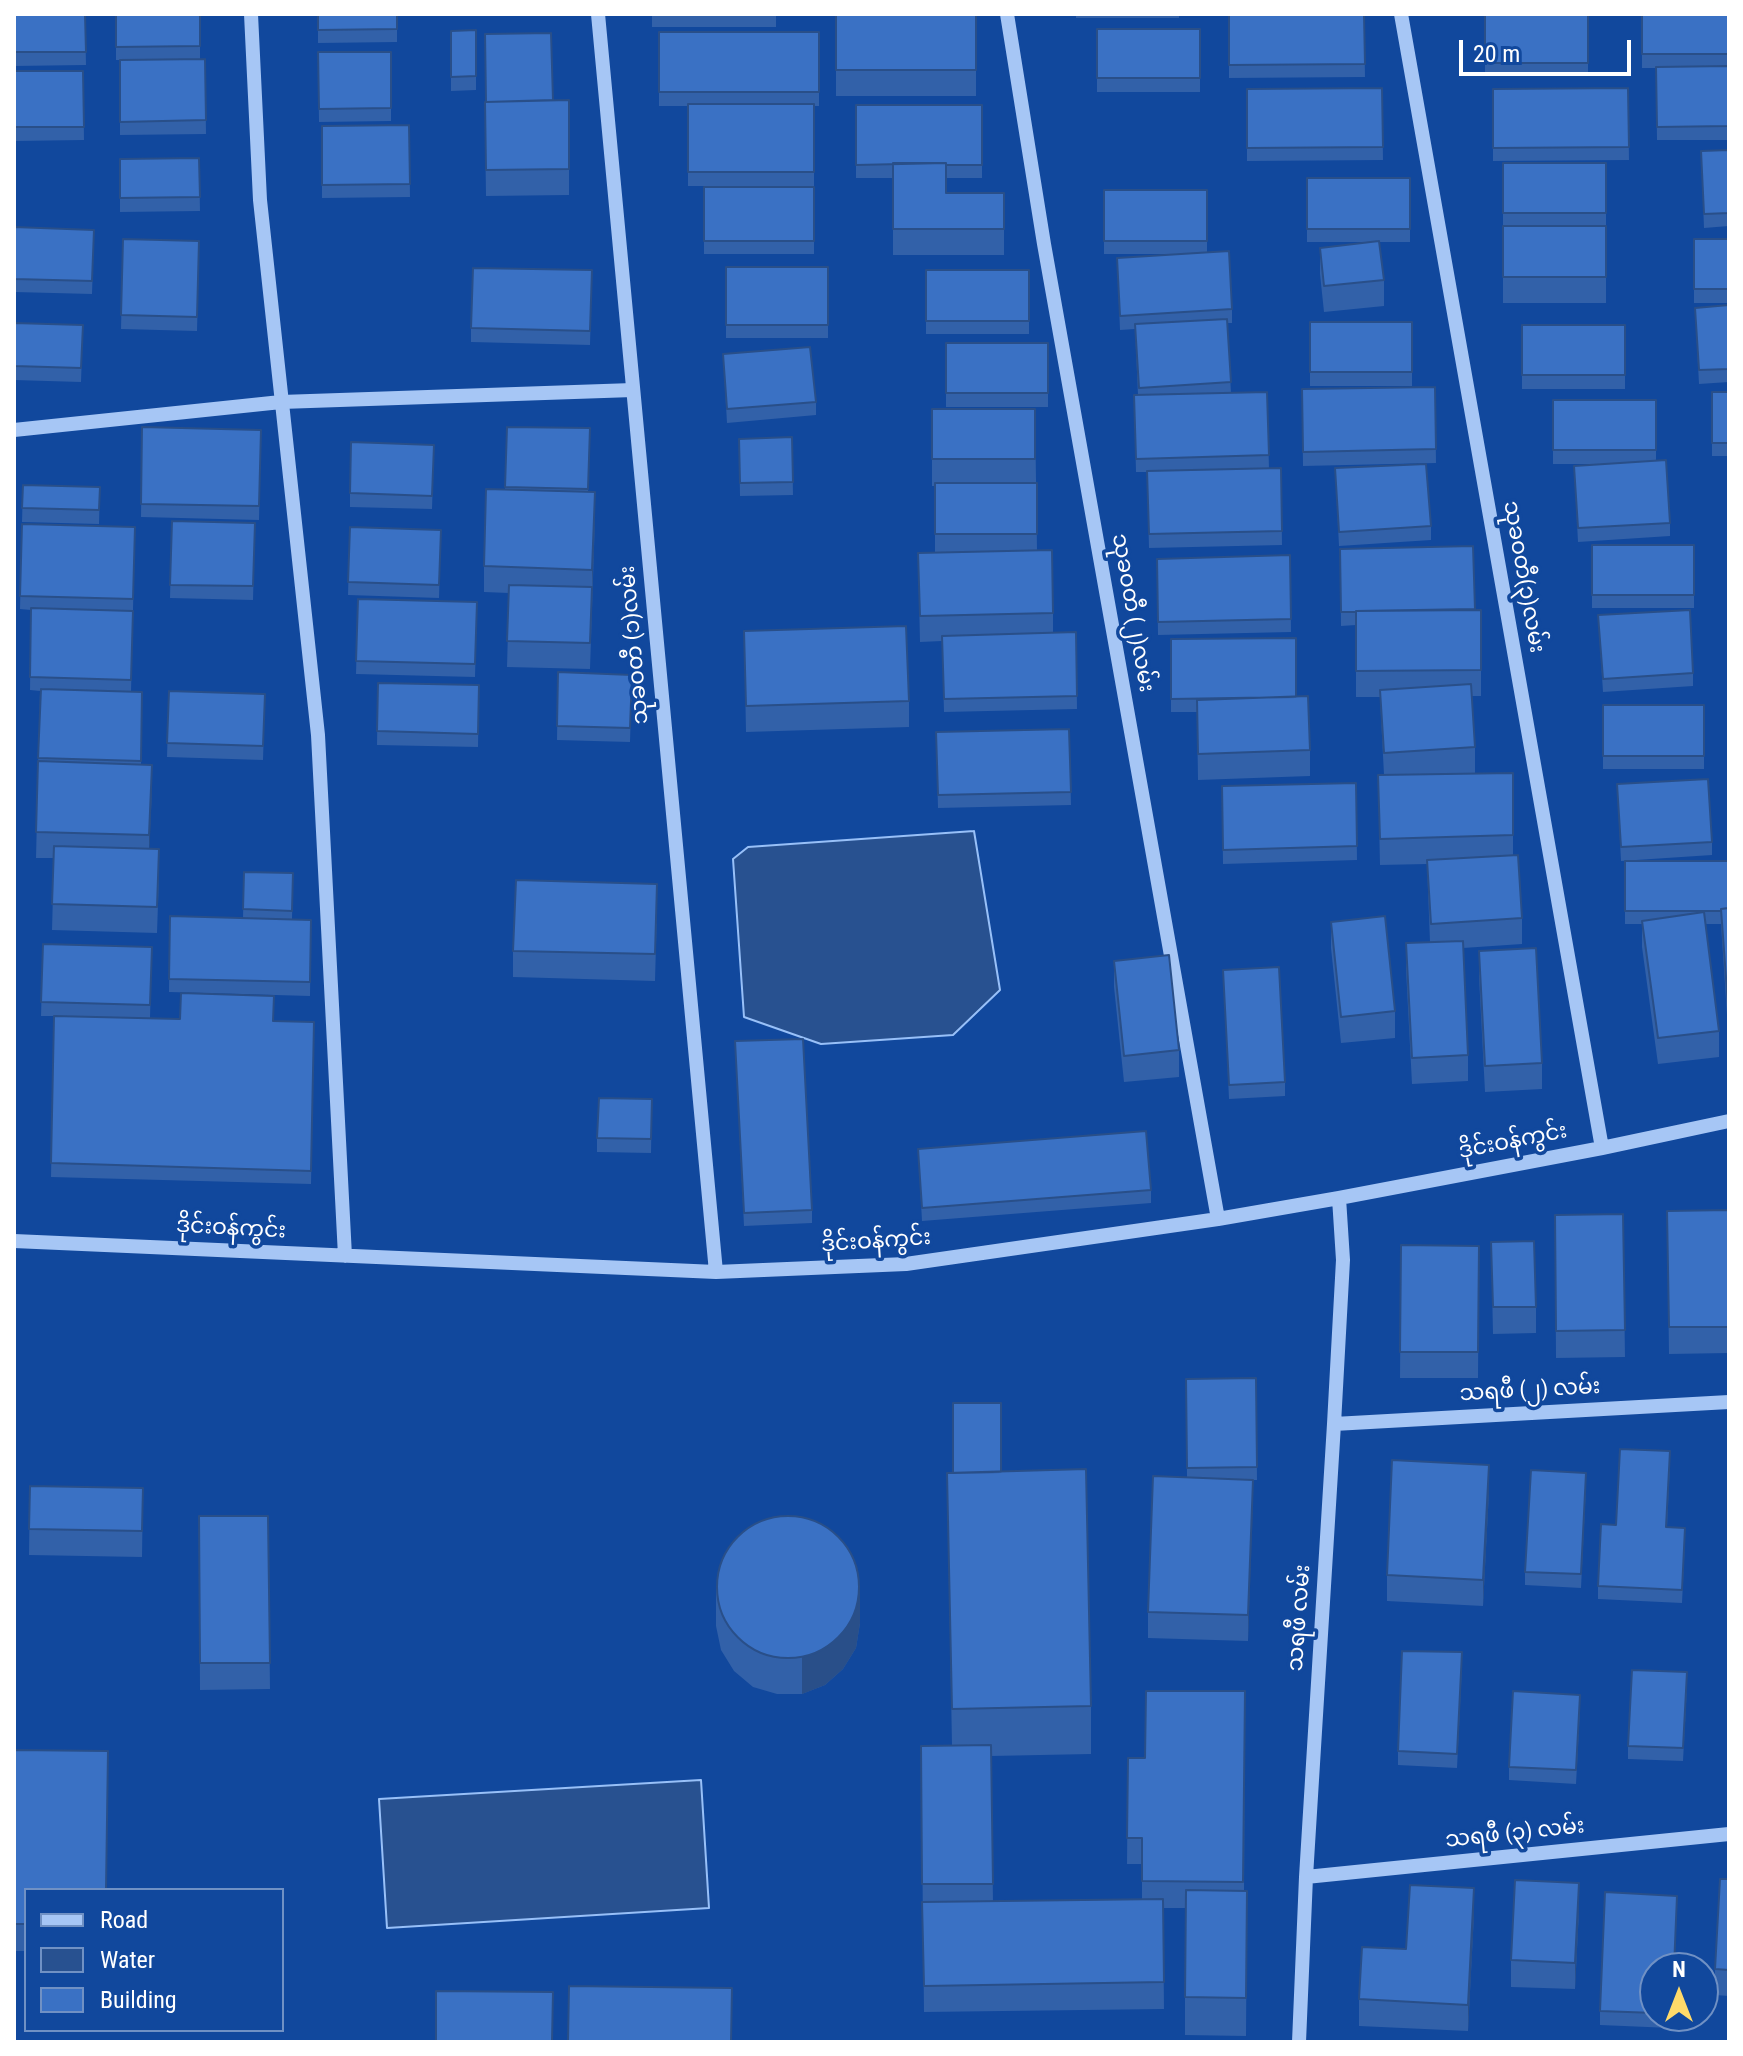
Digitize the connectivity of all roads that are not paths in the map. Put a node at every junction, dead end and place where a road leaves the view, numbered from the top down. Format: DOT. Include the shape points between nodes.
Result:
graph roads {
  1 [pos="251,14"];
  2 [pos="598,14"];
  3 [pos="1007,14"];
  4 [pos="1401,14"];
  5 [pos="633,390"];
  6 [pos="281,402"];
  7 [pos="14,430"];
  8 [pos="1729,1121"];
  9 [pos="1602,1148"];
  10 [pos="1339,1198"];
  11 [pos="1218,1219"];
  12 [pos="14,1241"];
  13 [pos="345,1256"];
  14 [pos="716,1272"];
  15 [pos="1729,1402"];
  16 [pos="1334,1424"];
  17 [pos="1729,1834"];
  18 [pos="1306,1877"];
  19 [pos="1299,2042"];
  1 -- 6 [label="street" via="260,200"];
  2 -- 5 [label="street, သုခဝတီ (၁)လမ်း"];
  3 -- 11 [label="street, သုခဝတီ (၂)လမ်း"];
  4 -- 9 [label="street, သုခဝတီ(၃)လမ်း"];
  5 -- 6 [label="street"];
  5 -- 14 [label="street, သုခဝတီ (၁)လမ်း"];
  6 -- 7 [label="street"];
  6 -- 13 [label="street" via="318,735"];
  8 -- 9 [label="street, ဒိုင်းဝန်ကွင်း"];
  9 -- 10 [label="street, ဒိုင်းဝန်ကွင်း"];
  10 -- 11 [label="street, ဒိုင်းဝန်ကွင်း"];
  10 -- 16 [label="street, သရဖီ လမ်း" via="1343,1260"];
  11 -- 14 [label="street, ဒိုင်းဝန်ကွင်း" via="906,1264"];
  12 -- 13 [label="street, ဒိုင်းဝန်ကွင်း"];
  13 -- 14 [label="street, ဒိုင်းဝန်ကွင်း"];
  15 -- 16 [label="street, သရဖီ (၂) လမ်း"];
  16 -- 18 [label="street, သရဖီ လမ်း"];
  17 -- 18 [label="street, သရဖီ (၃) လမ်း"];
  18 -- 19 [label="street, သရဖီ လမ်း"];
}
